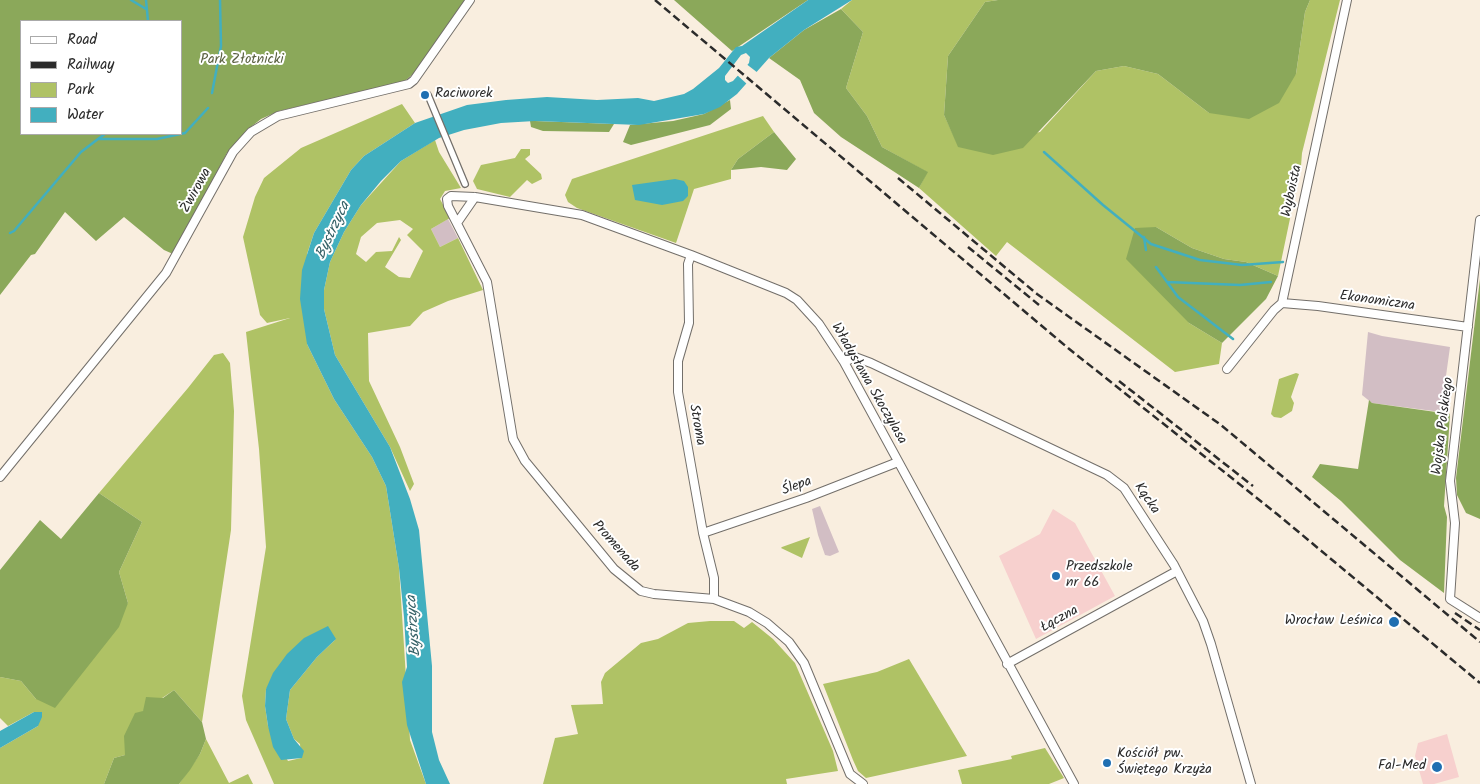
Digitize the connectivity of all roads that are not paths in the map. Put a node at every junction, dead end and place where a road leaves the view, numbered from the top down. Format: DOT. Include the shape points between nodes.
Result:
graph roads {
  1 [pos="470,0"];
  2 [pos="1347,0"];
  3 [pos="428,95"];
  4 [pos="464,184"];
  5 [pos="475,197"];
  6 [pos="1480,220"];
  7 [pos="457,223"];
  8 [pos="691,255"];
  9 [pos="1282,303"];
  10 [pos="1468,327"];
  11 [pos="844,362"];
  12 [pos="1227,368"];
  13 [pos="898,462"];
  14 [pos="0,477"];
  15 [pos="703,533"];
  16 [pos="1177,571"];
  17 [pos="714,599"];
  18 [pos="1480,618"];
  19 [pos="1007,664"];
  20 [pos="863,784"];
  21 [pos="1074,784"];
  22 [pos="1252,784"];
  1 -- 14 [label="street, Żwirowa" via="409,84 291,112 251,132 233,152 166,273"];
  2 -- 9 [label="street, Wyboista"];
  3 -- 4 [label="street"];
  5 -- 7 [label="street"];
  5 -- 7 [label="street, Promenada" via="455,195 448,200"];
  5 -- 8 [label="street, Władysława Skoczylasa" via="582,215"];
  6 -- 10 [label="street, Wojska Polskiego"];
  7 -- 17 [label="street, Promenada" via="487,282 513,439 525,461 625,580 641,591 654,594"];
  8 -- 11 [label="street, Władysława Skoczylasa" via="797,300 819,324"];
  8 -- 15 [label="street, Stroma" via="688,264 689,323 676,374"];
  9 -- 10 [label="street, Ekonomiczna"];
  9 -- 12 [label="street"];
  10 -- 18 [label="street, Wojska Polskiego" via="1450,481 1454,523 1450,599"];
  11 -- 13 [label="street, Władysława Skoczylasa"];
  11 -- 16 [label="street, Kącka" via="855,357 872,363 1107,475 1124,488"];
  13 -- 15 [label="street, Ślepa"];
  13 -- 19 [label="street, Władysława Skoczylasa"];
  15 -- 17 [label="street, Stroma" via="714,578"];
  16 -- 19 [label="street, Łączna"];
  16 -- 22 [label="street, Kącka" via="1212,644"];
  17 -- 20 [label="street, Promenada" via="749,612 767,623 798,652 850,774"];
  19 -- 21 [label="street, Władysława Skoczylasa"];
}
